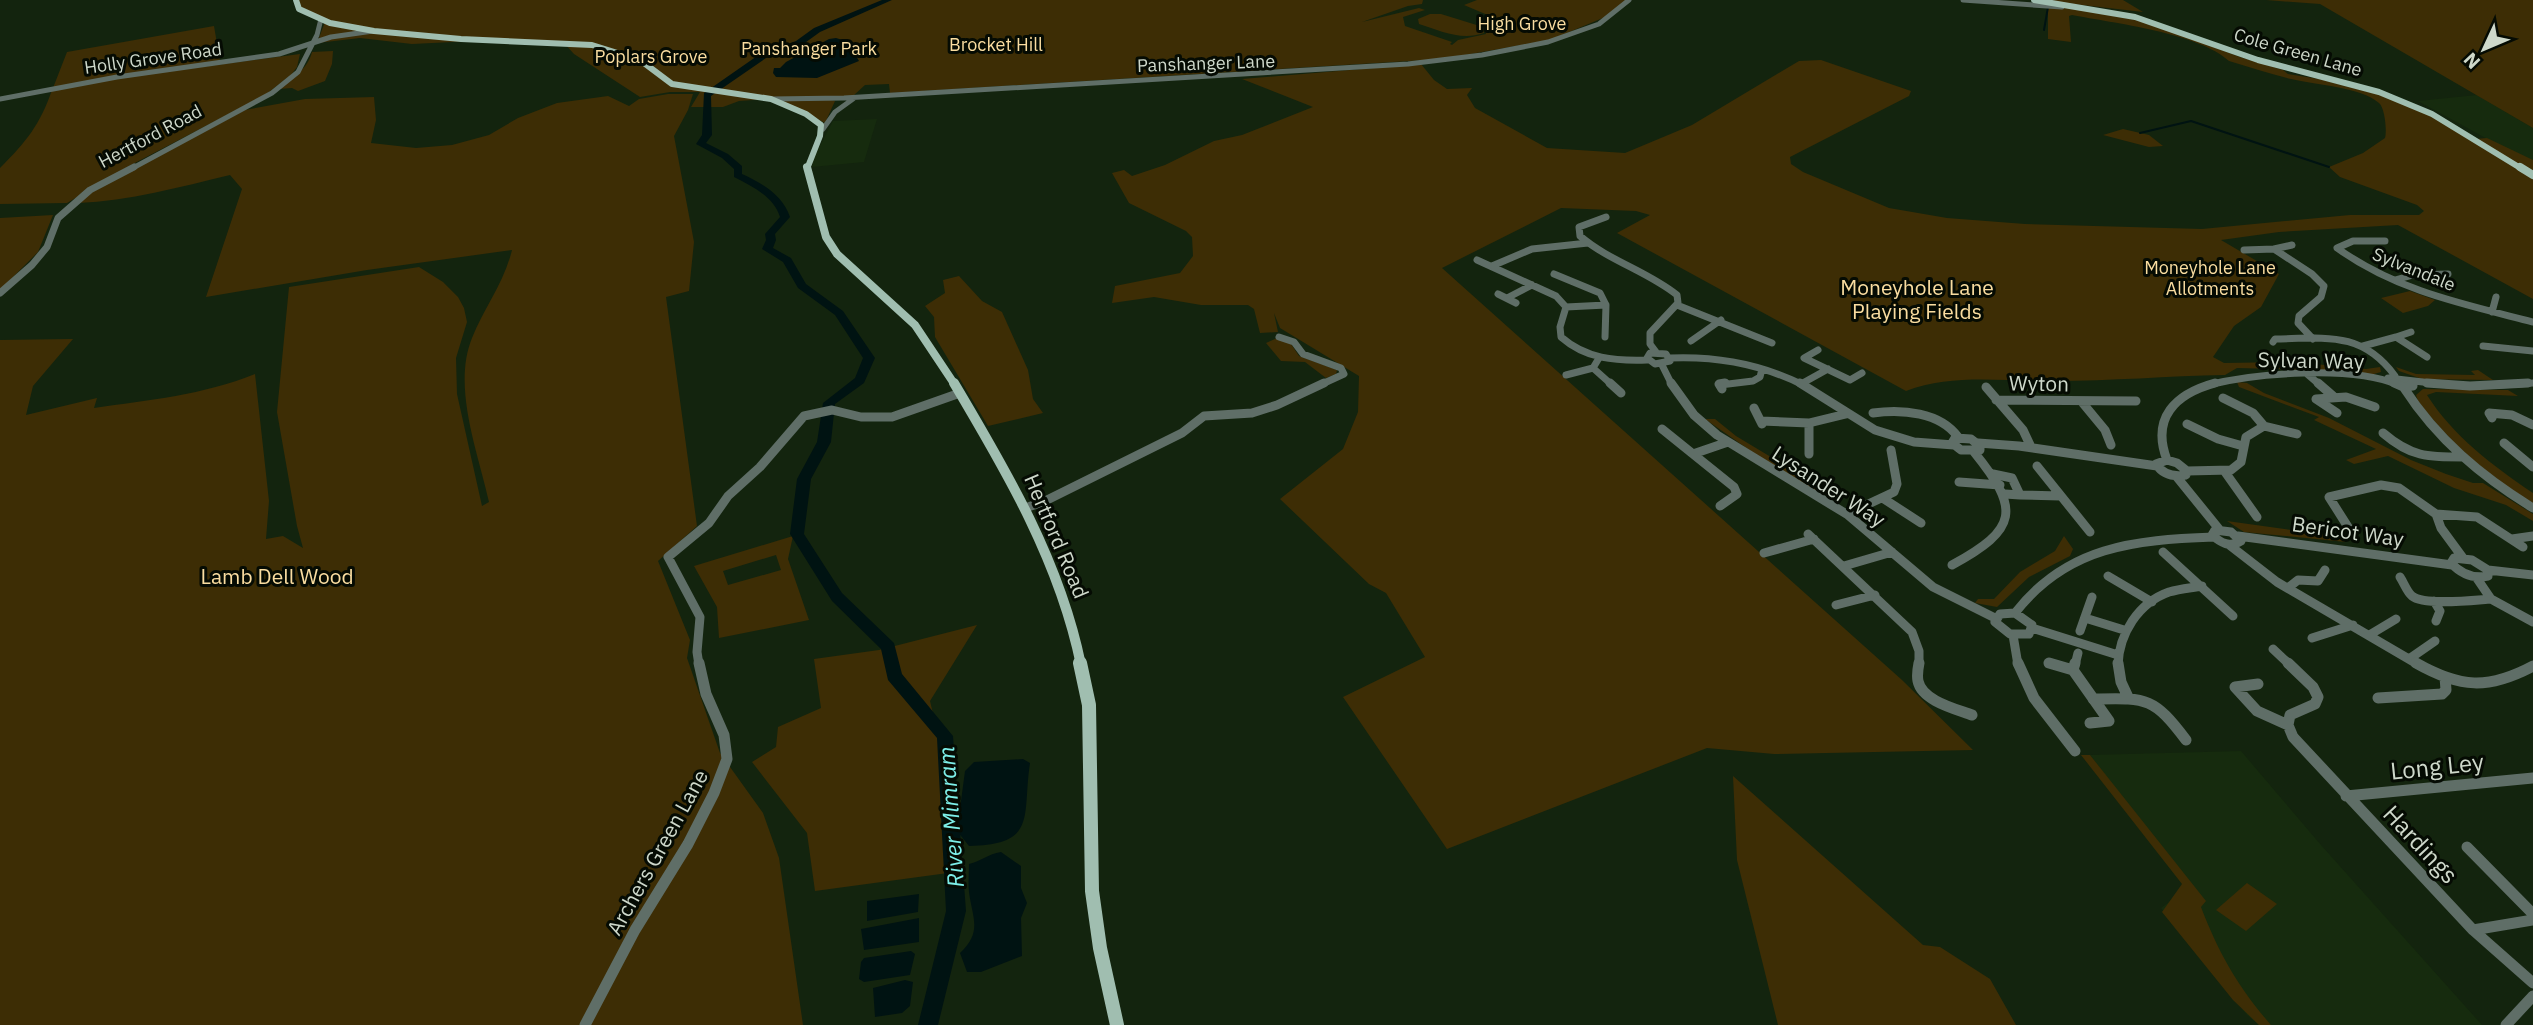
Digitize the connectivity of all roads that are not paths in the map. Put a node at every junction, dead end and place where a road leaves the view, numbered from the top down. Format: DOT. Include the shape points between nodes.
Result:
graph roads {
  1 [pos="296,0"];
  2 [pos="1629,0"];
  3 [pos="1963,0"];
  4 [pos="2037,1"];
  5 [pos="2081,7"];
  6 [pos="321,19"];
  7 [pos="374,31"];
  8 [pos="309,49"];
  9 [pos="855,97"];
  10 [pos="0,99"];
  11 [pos="771,99"];
  12 [pos="823,129"];
  13 [pos="2533,175"];
  14 [pos="1606,217"];
  15 [pos="2385,241"];
  16 [pos="1588,243"];
  17 [pos="2292,245"];
  18 [pos="2274,249"];
  19 [pos="2244,250"];
  20 [pos="1477,260"];
  21 [pos="1492,266"];
  22 [pos="1554,274"];
  23 [pos="2448,274"];
  24 [pos="2395,281"];
  25 [pos="1532,285"];
  26 [pos="0,293"];
  27 [pos="1498,294"];
  28 [pos="2496,297"];
  29 [pos="1507,298"];
  30 [pos="1516,303"];
  31 [pos="1606,305"];
  32 [pos="1676,305"];
  33 [pos="1566,306"];
  34 [pos="2492,312"];
  35 [pos="1721,320"];
  36 [pos="2533,323"];
  37 [pos="2411,332"];
  38 [pos="1279,337"];
  39 [pos="1605,337"];
  40 [pos="2396,337"];
  41 [pos="2314,340"];
  42 [pos="1691,341"];
  43 [pos="2273,342"];
  44 [pos="1772,343"];
  45 [pos="2363,346"];
  46 [pos="2483,346"];
  47 [pos="1818,350"];
  48 [pos="2533,351"];
  49 [pos="1656,352"];
  50 [pos="2427,357"];
  51 [pos="1599,358"];
  52 [pos="1670,358"];
  53 [pos="1647,360"];
  54 [pos="1662,365"];
  55 [pos="1593,368"];
  56 [pos="1762,369"];
  57 [pos="1828,369"];
  58 [pos="1862,373"];
  59 [pos="2306,373"];
  60 [pos="1566,375"];
  61 [pos="2392,379"];
  62 [pos="2533,383"];
  63 [pos="1628,384"];
  64 [pos="1801,384"];
  65 [pos="2408,385"];
  66 [pos="1986,387"];
  67 [pos="1722,389"];
  68 [pos="960,393"];
  69 [pos="2333,396"];
  70 [pos="2223,398"];
  71 [pos="1996,400"];
  72 [pos="2081,401"];
  73 [pos="2136,401"];
  74 [pos="2375,407"];
  75 [pos="1754,408"];
  76 [pos="831,410"];
  77 [pos="1873,413"];
  78 [pos="2337,413"];
  79 [pos="1846,414"];
  80 [pos="2492,418"];
  81 [pos="1809,423"];
  82 [pos="2187,424"];
  83 [pos="2533,425"];
  84 [pos="2264,426"];
  85 [pos="1662,429"];
  86 [pos="2383,433"];
  87 [pos="2297,434"];
  88 [pos="1956,441"];
  89 [pos="1728,442"];
  90 [pos="2504,443"];
  91 [pos="2111,445"];
  92 [pos="2244,446"];
  93 [pos="2031,447"];
  94 [pos="1976,448"];
  95 [pos="1891,450"];
  96 [pos="1693,454"];
  97 [pos="1809,454"];
  98 [pos="2463,457"];
  99 [pos="2167,460"];
  100 [pos="2037,466"];
  101 [pos="2157,466"];
  102 [pos="2533,467"];
  103 [pos="2187,471"];
  104 [pos="2225,472"];
  105 [pos="1993,474"];
  106 [pos="2176,476"];
  107 [pos="1959,482"];
  108 [pos="2003,489"];
  109 [pos="2020,495"];
  110 [pos="2060,496"];
  111 [pos="1884,499"];
  112 [pos="1720,506"];
  113 [pos="1025,508"];
  114 [pos="2533,508"];
  115 [pos="1847,514"];
  116 [pos="2436,514"];
  117 [pos="2257,517"];
  118 [pos="1921,523"];
  119 [pos="2348,527"];
  120 [pos="2090,532"];
  121 [pos="2216,533"];
  122 [pos="2238,536"];
  123 [pos="2529,540"];
  124 [pos="2228,544"];
  125 [pos="1764,552"];
  126 [pos="1892,552"];
  127 [pos="2163,552"];
  128 [pos="2462,558"];
  129 [pos="1952,565"];
  130 [pos="2452,565"];
  131 [pos="1844,566"];
  132 [pos="2325,570"];
  133 [pos="2488,570"];
  134 [pos="2533,575"];
  135 [pos="2108,576"];
  136 [pos="2400,577"];
  137 [pos="2476,578"];
  138 [pos="2202,586"];
  139 [pos="2288,588"];
  140 [pos="1875,595"];
  141 [pos="2092,597"];
  142 [pos="2491,599"];
  143 [pos="2434,601"];
  144 [pos="2152,602"];
  145 [pos="1836,606"];
  146 [pos="2015,614"];
  147 [pos="2233,616"];
  148 [pos="1995,618"];
  149 [pos="2085,618"];
  150 [pos="2396,619"];
  151 [pos="2436,621"];
  152 [pos="2533,622"];
  153 [pos="2353,625"];
  154 [pos="2032,628"];
  155 [pos="2124,630"];
  156 [pos="2080,631"];
  157 [pos="2371,634"];
  158 [pos="2013,635"];
  159 [pos="2312,638"];
  160 [pos="2435,641"];
  161 [pos="2273,649"];
  162 [pos="2078,653"];
  163 [pos="2118,655"];
  164 [pos="2409,659"];
  165 [pos="2049,663"];
  166 [pos="2533,666"];
  167 [pos="2073,670"];
  168 [pos="2445,677"];
  169 [pos="2258,684"];
  170 [pos="2128,697"];
  171 [pos="2378,698"];
  172 [pos="2093,699"];
  173 [pos="1972,715"];
  174 [pos="2090,723"];
  175 [pos="2288,725"];
  176 [pos="2186,740"];
  177 [pos="2075,751"];
  178 [pos="2533,778"];
  179 [pos="2346,796"];
  180 [pos="2467,847"];
  181 [pos="2533,914"];
  182 [pos="2533,920"];
  183 [pos="2473,930"];
  184 [pos="2533,983"];
  185 [pos="2533,996"];
  186 [pos="2508,1024"];
  187 [pos="585,1025"];
  188 [pos="1117,1025"];
  1 -- 6 [label="main road" via="299,9"];
  2 -- 9 [label="street, Panshanger Lane" via="1593,25 1559,39 1448,61"];
  3 -- 5 [label="street"];
  4 -- 5 [label="main road, Cole Green Lane"];
  5 -- 13 [label="main road, Cole Green Lane" via="2147,20 2258,60 2379,92 2432,114"];
  6 -- 7 [label="main road"];
  6 -- 8 [label="street, Hertford Road"];
  7 -- 8 [label="street, Holly Grove Road" via="341,35"];
  7 -- 11 [label="main road" via="592,45 640,60 668,82"];
  8 -- 10 [label="street, Holly Grove Road" via="117,76"];
  8 -- 26 [label="street, Hertford Road" via="298,72 272,93 89,190 58,218 47,247 32,265"];
  9 -- 11 [label="street, Panshanger Lane"];
  9 -- 12 [label="street" via="835,112"];
  11 -- 12 [label="main road" via="806,114"];
  12 -- 68 [label="main road, Hertford Road" via="807,168 826,237 837,254 915,325"];
  14 -- 16 [label="street" via="1579,228"];
  15 -- 24 [label="street, Sylvandale" via="2362,240 2337,248"];
  16 -- 21 [label="street" via="1532,249"];
  16 -- 32 [label="street" via="1663,282 1677,295"];
  17 -- 18 [label="street"];
  18 -- 19 [label="street"];
  18 -- 41 [label="street" via="2324,286 2321,297 2299,316 2298,323"];
  20 -- 21 [label="street"];
  21 -- 25 [label="street"];
  22 -- 31 [label="street" via="1600,293"];
  23 -- 24 [label="street" via="2413,275"];
  24 -- 34 [label="street, Sylvandale" via="2437,299"];
  25 -- 29 [label="street"];
  25 -- 33 [label="street"];
  27 -- 29 [label="street"];
  28 -- 34 [label="street"];
  29 -- 30 [label="street"];
  31 -- 33 [label="street"];
  31 -- 39 [label="street"];
  32 -- 35 [label="street"];
  32 -- 49 [label="street" via="1650,333"];
  33 -- 51 [label="street" via="1561,337"];
  34 -- 36 [label="street, Sylvandale"];
  35 -- 42 [label="street"];
  35 -- 44 [label="street"];
  37 -- 40 [label="street"];
  38 -- 113 [label="street" via="1294,342 1303,355 1341,368 1344,374 1252,413 1203,416 1182,433"];
  40 -- 45 [label="street"];
  40 -- 50 [label="street"];
  41 -- 43 [label="street"];
  41 -- 45 [label="street"];
  45 -- 61 [label="street" via="2377,354"];
  46 -- 48 [label="street"];
  47 -- 57 [label="street" via="1804,358"];
  49 -- 52 [label="street"];
  49 -- 53 [label="street"];
  51 -- 53 [label="street"];
  51 -- 55 [label="street"];
  52 -- 54 [label="street"];
  52 -- 56 [label="street" via="1712,358"];
  53 -- 54 [label="street"];
  54 -- 89 [label="street, Lysander Way" via="1682,404"];
  55 -- 60 [label="street"];
  55 -- 63 [label="street" via="1618,390"];
  56 -- 64 [label="street"];
  56 -- 67 [label="street" via="1754,381 1719,384"];
  57 -- 58 [label="street" via="1850,380"];
  57 -- 64 [label="street"];
  59 -- 61 [label="street, Sylvan Way"];
  59 -- 69 [label="street"];
  59 -- 99 [label="street, Sylvan Way" via="2228,380 2188,395 2172,407 2160,433"];
  61 -- 65 [label="street"];
  62 -- 65 [label="street"];
  64 -- 79 [label="street"];
  65 -- 98 [label="street" via="2428,421"];
  66 -- 71 [label="street, Wyton"];
  68 -- 76 [label="street, Archers Green Lane" via="892,417 861,417"];
  68 -- 113 [label="main road, Hertford Road"];
  69 -- 74 [label="street" via="2362,398"];
  69 -- 78 [label="street" via="2316,399"];
  70 -- 84 [label="street" via="2253,413"];
  71 -- 72 [label="street, Wyton"];
  71 -- 93 [label="street, Wyton"];
  72 -- 73 [label="street, Wyton"];
  72 -- 91 [label="street, Wyton"];
  75 -- 81 [label="street" via="1762,423"];
  76 -- 187 [label="street, Archers Green Lane" via="804,416 728,496 709,523 668,557 700,618 699,664 724,735 727,760 688,844 635,930"];
  77 -- 88 [label="street" via="1891,411 1939,420 1947,424"];
  79 -- 81 [label="street"];
  79 -- 88 [label="street" via="1890,436 1926,445"];
  80 -- 83 [label="street" via="2489,413 2505,413"];
  81 -- 97 [label="street"];
  82 -- 92 [label="street"];
  84 -- 87 [label="street"];
  84 -- 92 [label="street" via="2246,437"];
  85 -- 96 [label="street"];
  86 -- 98 [label="street" via="2412,455"];
  88 -- 94 [label="street"];
  88 -- 94 [label="street" via="1965,452"];
  89 -- 96 [label="street"];
  89 -- 115 [label="street, Lysander Way"];
  90 -- 102 [label="street"];
  92 -- 104 [label="street" via="2241,462"];
  93 -- 94 [label="street"];
  93 -- 101 [label="street"];
  94 -- 105 [label="street"];
  95 -- 111 [label="street" via="1897,484"];
  96 -- 112 [label="street" via="1734,487 1737,494"];
  98 -- 114 [label="street"];
  99 -- 101 [label="street"];
  99 -- 103 [label="street"];
  100 -- 110 [label="street"];
  101 -- 106 [label="street"];
  103 -- 104 [label="street"];
  103 -- 106 [label="street"];
  104 -- 117 [label="street"];
  105 -- 108 [label="street"];
  105 -- 109 [label="street" via="2011,478"];
  106 -- 121 [label="street"];
  107 -- 108 [label="street"];
  108 -- 109 [label="street"];
  108 -- 129 [label="street" via="2008,518 2001,531 1979,551"];
  109 -- 110 [label="street"];
  110 -- 120 [label="street"];
  111 -- 115 [label="street"];
  111 -- 118 [label="street"];
  113 -- 188 [label="main road, Hertford Road" via="1074,632 1089,705 1093,891"];
  115 -- 126 [label="street, Lysander Way"];
  116 -- 119 [label="street" via="2399,488 2381,485 2329,496"];
  116 -- 123 [label="street" via="2477,517 2512,539"];
  116 -- 128 [label="street"];
  121 -- 122 [label="street, Bericot Way"];
  121 -- 124 [label="street"];
  121 -- 146 [label="street, Bericot Way" via="2119,547 2081,559 2033,589"];
  122 -- 124 [label="street" via="2239,543"];
  122 -- 130 [label="street, Bericot Way"];
  124 -- 139 [label="street"];
  125 -- 131 [label="street" via="1811,536"];
  126 -- 131 [label="street"];
  126 -- 148 [label="street, Lysander Way" via="1925,581"];
  127 -- 138 [label="street"];
  128 -- 130 [label="street" via="2454,558"];
  128 -- 133 [label="street"];
  130 -- 137 [label="street, Bericot Way"];
  131 -- 140 [label="street"];
  132 -- 139 [label="street" via="2318,581 2298,580"];
  133 -- 134 [label="street"];
  133 -- 137 [label="street" via="2486,577"];
  135 -- 144 [label="street"];
  136 -- 143 [label="street" via="2412,596"];
  137 -- 142 [label="street"];
  138 -- 144 [label="street" via="2167,593"];
  138 -- 147 [label="street"];
  139 -- 153 [label="street"];
  140 -- 145 [label="street"];
  140 -- 173 [label="street" via="1912,632 1919,651 1917,681 1922,689 1938,702"];
  141 -- 149 [label="street"];
  142 -- 143 [label="street"];
  142 -- 152 [label="street"];
  143 -- 151 [label="street" via="2440,611"];
  144 -- 155 [label="street"];
  146 -- 148 [label="street" via="2004,612"];
  146 -- 154 [label="street"];
  148 -- 158 [label="street, Lysander Way"];
  149 -- 155 [label="street"];
  149 -- 156 [label="street"];
  150 -- 157 [label="street"];
  153 -- 157 [label="street"];
  153 -- 159 [label="street"];
  154 -- 158 [label="street" via="2029,634"];
  154 -- 163 [label="street"];
  155 -- 163 [label="street"];
  157 -- 164 [label="street"];
  158 -- 177 [label="street" via="2026,684"];
  160 -- 164 [label="street"];
  161 -- 175 [label="street" via="2318,697 2315,704 2290,715"];
  162 -- 167 [label="street"];
  163 -- 170 [label="street"];
  164 -- 168 [label="street"];
  165 -- 167 [label="street"];
  166 -- 168 [label="street" via="2505,681 2473,684"];
  167 -- 172 [label="street"];
  168 -- 171 [label="street" via="2442,694"];
  169 -- 175 [label="street" via="2235,687 2257,711"];
  170 -- 172 [label="street"];
  170 -- 176 [label="street" via="2159,706"];
  172 -- 174 [label="street" via="2109,721"];
  175 -- 179 [label="street, Hardings" via="2293,737"];
  178 -- 179 [label="street, Long Ley"];
  179 -- 183 [label="street, Hardings"];
  180 -- 181 [label="street"];
  182 -- 183 [label="street"];
  183 -- 184 [label="street, Hardings"];
  185 -- 186 [label="street"];
}
